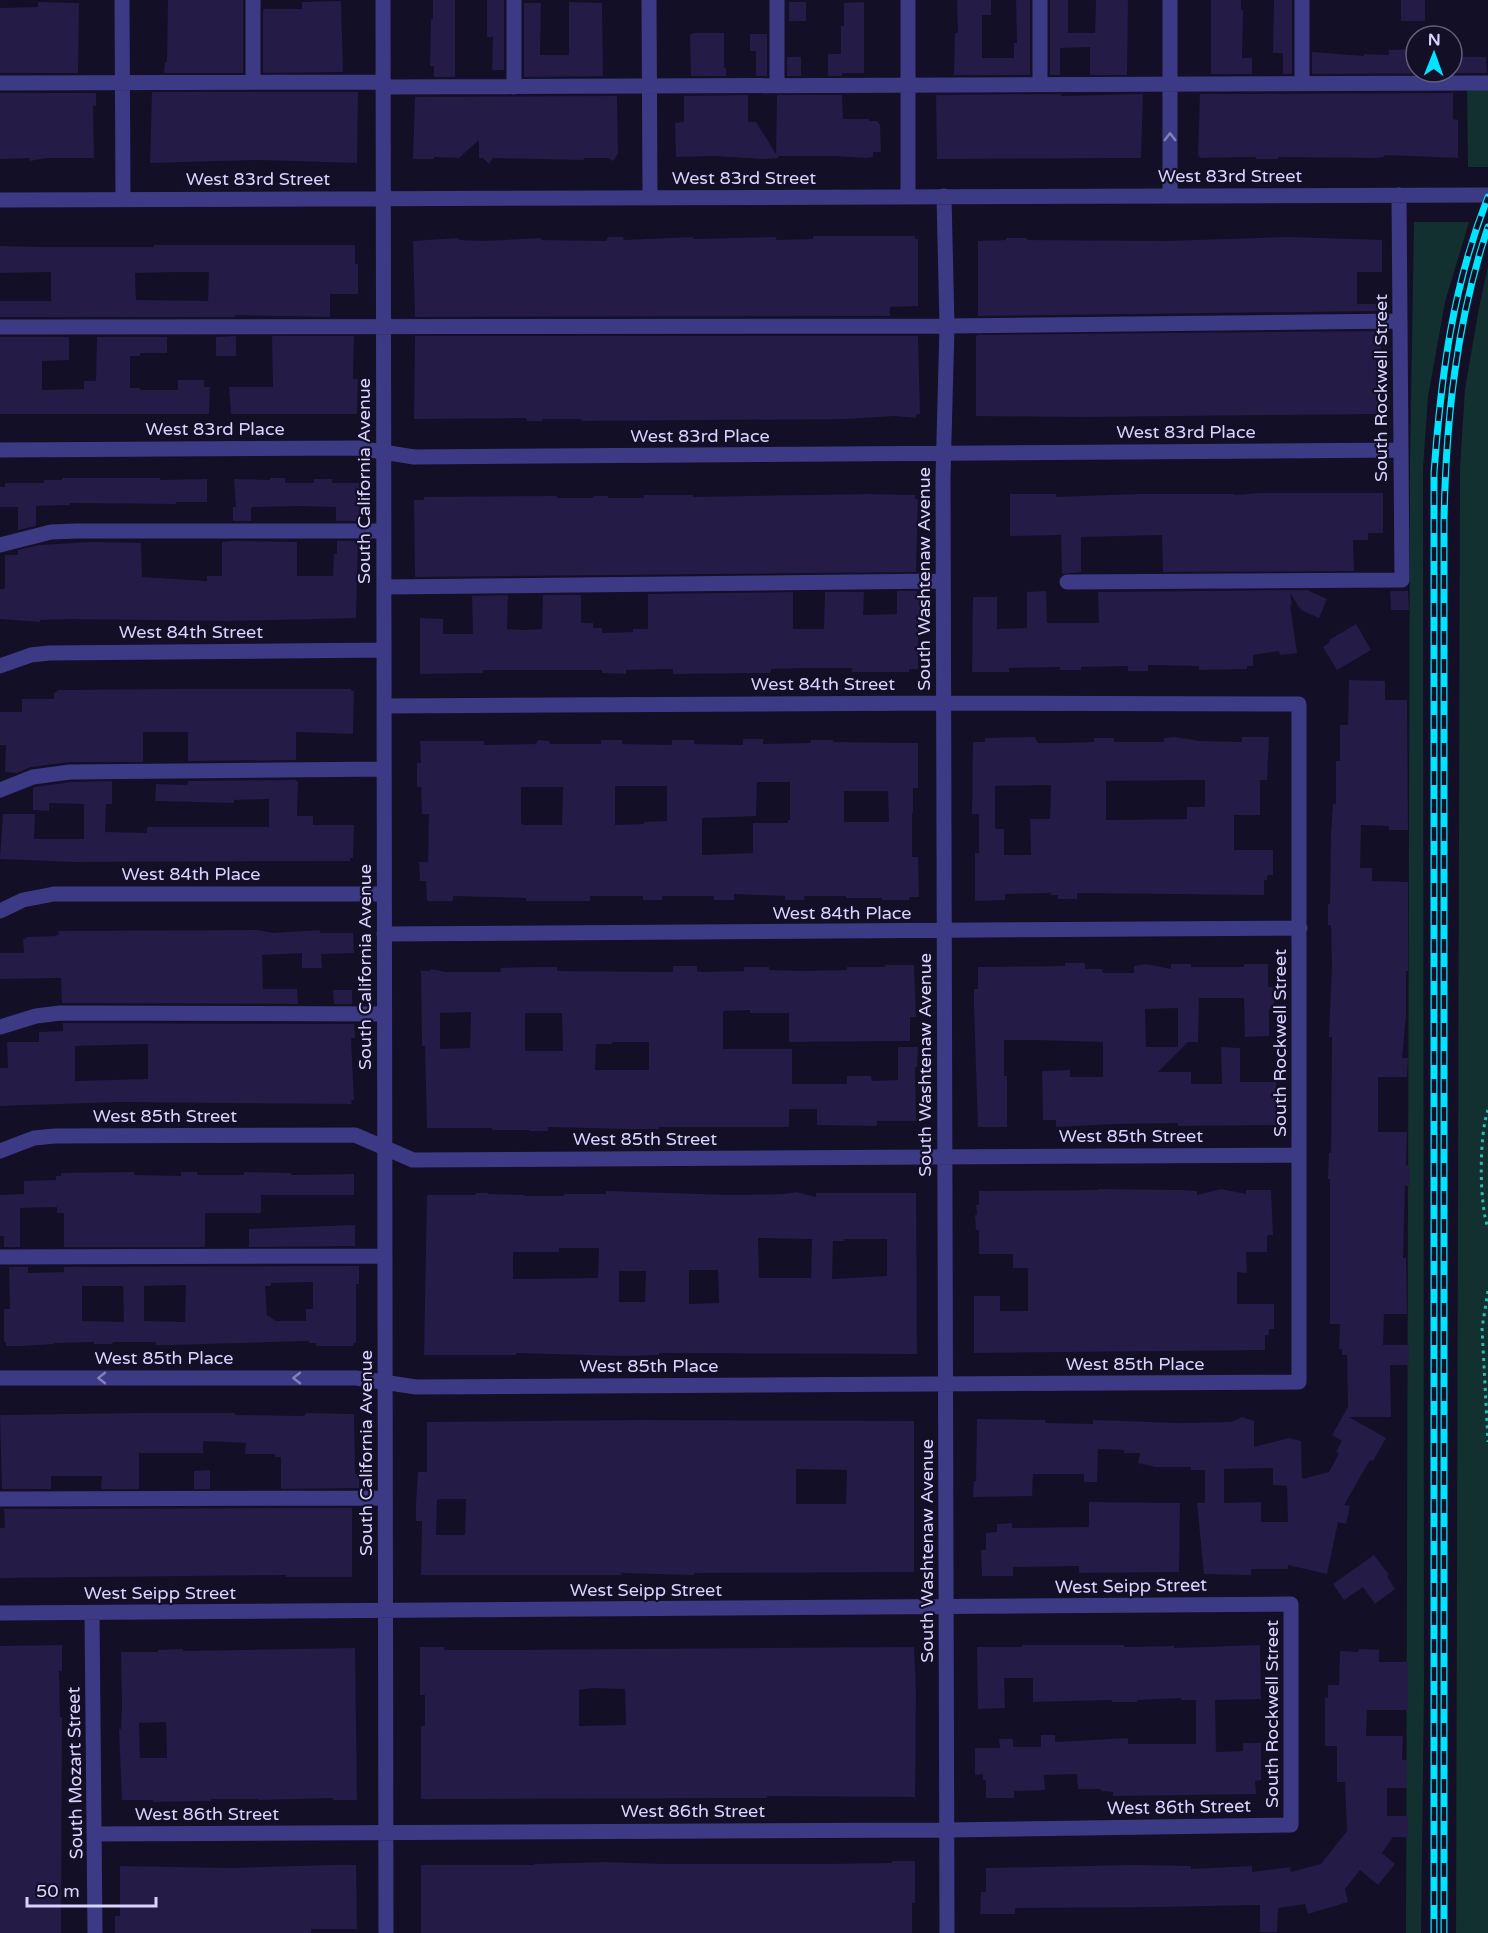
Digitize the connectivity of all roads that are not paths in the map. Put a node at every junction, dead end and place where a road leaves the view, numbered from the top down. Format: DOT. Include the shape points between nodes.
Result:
graph roads {
  1 [pos="122,0"];
  2 [pos="252,0"];
  3 [pos="383,0"];
  4 [pos="514,0"];
  5 [pos="650,0"];
  6 [pos="777,0"];
  7 [pos="908,0"];
  8 [pos="1040,0"];
  9 [pos="1170,0"];
  10 [pos="1302,0"];
  11 [pos="122,82"];
  12 [pos="253,82"];
  13 [pos="0,83"];
  14 [pos="1302,83"];
  15 [pos="1488,83"];
  16 [pos="1040,84"];
  17 [pos="1170,84"];
  18 [pos="383,85"];
  19 [pos="908,85"];
  20 [pos="650,86"];
  21 [pos="777,86"];
  22 [pos="514,87"];
  23 [pos="1170,195"];
  24 [pos="1399,195"];
  25 [pos="1488,195"];
  26 [pos="908,196"];
  27 [pos="944,196"];
  28 [pos="650,197"];
  29 [pos="382,199"];
  30 [pos="0,200"];
  31 [pos="123,200"];
  32 [pos="1400,321"];
  33 [pos="383,325"];
  34 [pos="947,326"];
  35 [pos="0,327"];
  36 [pos="0,450"];
  37 [pos="1401,450"];
  38 [pos="384,453"];
  39 [pos="944,453"];
  40 [pos="383,531"];
  41 [pos="0,545"];
  42 [pos="944,581"];
  43 [pos="1067,582"];
  44 [pos="384,586"];
  45 [pos="384,650"];
  46 [pos="0,666"];
  47 [pos="944,703"];
  48 [pos="1299,704"];
  49 [pos="384,706"];
  50 [pos="384,769"];
  51 [pos="0,790"];
  52 [pos="384,894"];
  53 [pos="0,911"];
  54 [pos="1300,928"];
  55 [pos="944,932"];
  56 [pos="384,934"];
  57 [pos="384,1014"];
  58 [pos="0,1027"];
  59 [pos="385,1147"];
  60 [pos="0,1151"];
  61 [pos="1299,1155"];
  62 [pos="945,1156"];
  63 [pos="385,1256"];
  64 [pos="0,1257"];
  65 [pos="0,1378"];
  66 [pos="385,1382"];
  67 [pos="1299,1382"];
  68 [pos="946,1384"];
  69 [pos="386,1498"];
  70 [pos="0,1499"];
  71 [pos="1291,1604"];
  72 [pos="946,1608"];
  73 [pos="386,1611"];
  74 [pos="0,1613"];
  75 [pos="92,1613"];
  76 [pos="1291,1825"];
  77 [pos="947,1830"];
  78 [pos="386,1832"];
  79 [pos="95,1834"];
  80 [pos="95,1933"];
  81 [pos="386,1933"];
  82 [pos="947,1933"];
  1 -- 11 [label="street"];
  2 -- 12 [label="street"];
  3 -- 18 [label="street, South California Avenue"];
  4 -- 22 [label="street"];
  5 -- 20 [label="street"];
  6 -- 21 [label="street"];
  7 -- 19 [label="street"];
  8 -- 16 [label="street"];
  9 -- 17 [label="street"];
  10 -- 14 [label="street"];
  11 -- 12 [label="street"];
  11 -- 13 [label="street"];
  11 -- 31 [label="street"];
  12 -- 18 [label="street"];
  14 -- 15 [label="street"];
  14 -- 17 [label="street"];
  16 -- 17 [label="street"];
  16 -- 19 [label="street"];
  23 -- 17 [label="street, one-way"];
  18 -- 22 [label="street"];
  18 -- 29 [label="street, South California Avenue"];
  19 -- 21 [label="street"];
  19 -- 26 [label="street"];
  20 -- 21 [label="street"];
  20 -- 22 [label="street"];
  20 -- 28 [label="street"];
  23 -- 24 [label="street, West 83rd Street"];
  23 -- 27 [label="street, West 83rd Street"];
  24 -- 25 [label="street, West 83rd Street"];
  24 -- 32 [label="street, South Rockwell Street"];
  26 -- 27 [label="street, West 83rd Street"];
  26 -- 28 [label="street, West 83rd Street"];
  27 -- 34 [label="street, South Washtenaw Avenue"];
  28 -- 29 [label="street, West 83rd Street"];
  29 -- 31 [label="street, West 83rd Street"];
  29 -- 33 [label="street, South California Avenue"];
  30 -- 31 [label="street, West 83rd Street"];
  32 -- 34 [label="street"];
  32 -- 37 [label="street, South Rockwell Street"];
  33 -- 34 [label="street"];
  33 -- 35 [label="street"];
  33 -- 38 [label="street, South California Avenue"];
  34 -- 39 [label="street, South Washtenaw Avenue"];
  36 -- 38 [label="street, West 83rd Place" via="358,448"];
  37 -- 39 [label="street, West 83rd Place"];
  37 -- 43 [label="street, South Rockwell Street" via="1402,580"];
  38 -- 39 [label="street, West 83rd Place" via="414,457"];
  38 -- 40 [label="street, South California Avenue"];
  39 -- 42 [label="street, South Washtenaw Avenue"];
  40 -- 41 [label="street" via="77,531 51,532"];
  40 -- 44 [label="street, South California Avenue"];
  42 -- 44 [label="street"];
  42 -- 47 [label="street, South Washtenaw Avenue"];
  44 -- 45 [label="street, South California Avenue"];
  45 -- 46 [label="street, West 84th Street" via="49,653"];
  45 -- 49 [label="street, South California Avenue"];
  47 -- 48 [label="street, West 84th Street"];
  47 -- 49 [label="street, West 84th Street"];
  47 -- 55 [label="street, South Washtenaw Avenue"];
  48 -- 54 [label="street, South Rockwell Street"];
  49 -- 50 [label="street, South California Avenue"];
  50 -- 51 [label="street" via="70,772 33,777"];
  50 -- 52 [label="street, South California Avenue"];
  52 -- 53 [label="street, West 84th Place" via="54,894 23,900"];
  52 -- 56 [label="street, South California Avenue"];
  54 -- 55 [label="street, West 84th Place"];
  54 -- 61 [label="street, South Rockwell Street"];
  55 -- 56 [label="street, West 84th Place"];
  55 -- 62 [label="street, South Washtenaw Avenue"];
  56 -- 57 [label="street, South California Avenue"];
  57 -- 58 [label="street" via="60,1013"];
  57 -- 59 [label="street, South California Avenue"];
  59 -- 60 [label="street, West 85th Street" via="355,1135 55,1136 34,1138"];
  59 -- 62 [label="street, West 85th Street" via="413,1161"];
  59 -- 63 [label="street, South California Avenue"];
  61 -- 62 [label="street, West 85th Street"];
  61 -- 67 [label="street, South Rockwell Street"];
  62 -- 68 [label="street, South Washtenaw Avenue"];
  63 -- 64 [label="street"];
  63 -- 66 [label="street, South California Avenue"];
  66 -- 65 [label="street, West 85th Place, one-way" via="356,1378"];
  66 -- 68 [label="street, West 85th Place" via="416,1387"];
  66 -- 69 [label="street, South California Avenue"];
  67 -- 68 [label="street, West 85th Place"];
  68 -- 72 [label="street, South Washtenaw Avenue"];
  69 -- 70 [label="street"];
  69 -- 73 [label="street, South California Avenue"];
  71 -- 72 [label="street, West Seipp Street"];
  71 -- 76 [label="street, South Rockwell Street"];
  72 -- 73 [label="street, West Seipp Street"];
  72 -- 77 [label="street, South Washtenaw Avenue"];
  73 -- 75 [label="street, West Seipp Street"];
  73 -- 78 [label="street, South California Avenue"];
  74 -- 75 [label="street, West Seipp Street"];
  75 -- 79 [label="street, South Mozart Street"];
  76 -- 77 [label="street, West 86th Street"];
  77 -- 78 [label="street, West 86th Street"];
  77 -- 82 [label="street, South Washtenaw Avenue"];
  78 -- 79 [label="street, West 86th Street"];
  78 -- 81 [label="street, South California Avenue"];
  79 -- 80 [label="street, South Mozart Street"];
}
